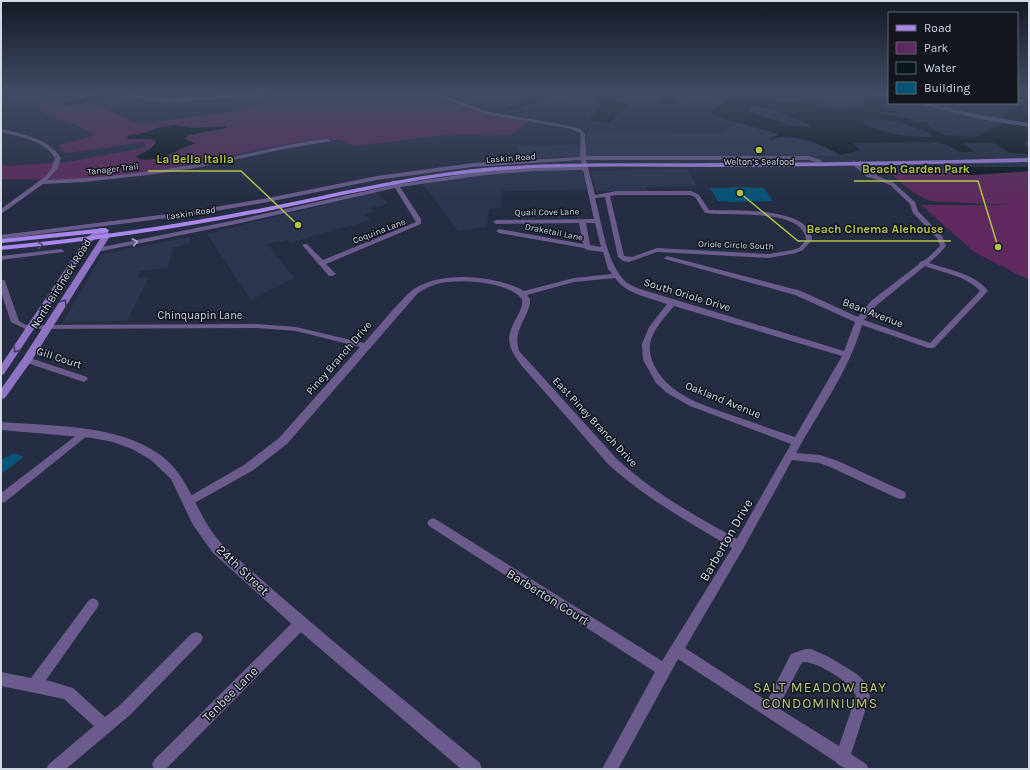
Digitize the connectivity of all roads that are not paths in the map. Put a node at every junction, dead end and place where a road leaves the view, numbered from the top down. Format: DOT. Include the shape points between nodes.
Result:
graph roads {
  1 [pos="562,127"];
  2 [pos="1,130"];
  3 [pos="328,141"];
  4 [pos="1028,159"];
  5 [pos="740,161"];
  6 [pos="584,163"];
  7 [pos="857,163"];
  8 [pos="395,181"];
  9 [pos="41,182"];
  10 [pos="607,194"];
  11 [pos="593,196"];
  12 [pos="20,198"];
  13 [pos="4,202"];
  14 [pos="1,212"];
  15 [pos="234,219"];
  16 [pos="582,221"];
  17 [pos="598,221"];
  18 [pos="496,222"];
  19 [pos="518,222"];
  20 [pos="179,225"];
  21 [pos="104,230"];
  22 [pos="499,231"];
  23 [pos="180,233"];
  24 [pos="517,234"];
  25 [pos="1,237"];
  26 [pos="90,239"];
  27 [pos="1,242"];
  28 [pos="304,245"];
  29 [pos="1,248"];
  30 [pos="587,248"];
  31 [pos="97,250"];
  32 [pos="606,250"];
  33 [pos="61,251"];
  34 [pos="1,258"];
  35 [pos="668,258"];
  36 [pos="322,263"];
  37 [pos="922,263"];
  38 [pos="332,274"];
  39 [pos="616,276"];
  40 [pos="1,284"];
  41 [pos="522,294"];
  42 [pos="672,303"];
  43 [pos="10,310"];
  44 [pos="1,311"];
  45 [pos="860,321"];
  46 [pos="32,327"];
  47 [pos="49,327"];
  48 [pos="366,346"];
  49 [pos="847,355"];
  50 [pos="27,360"];
  51 [pos="1,372"];
  52 [pos="84,379"];
  53 [pos="1,396"];
  54 [pos="1,426"];
  55 [pos="84,433"];
  56 [pos="797,442"];
  57 [pos="790,456"];
  58 [pos="901,495"];
  59 [pos="1,499"];
  60 [pos="189,502"];
  61 [pos="433,523"];
  62 [pos="740,546"];
  63 [pos="94,604"];
  64 [pos="301,623"];
  65 [pos="196,638"];
  66 [pos="676,650"];
  67 [pos="664,670"];
  68 [pos="1,679"];
  69 [pos="35,684"];
  70 [pos="769,711"];
  71 [pos="105,727"];
  72 [pos="842,759"];
  73 [pos="160,764"];
  74 [pos="54,769"];
  75 [pos="474,769"];
  76 [pos="610,769"];
  77 [pos="860,769"];
  1 -- 6 [label="street" via="584,134"];
  2 -- 9 [label="street" via="39,142 54,150 58,162"];
  3 -- 9 [label="street, Tanager Trail" via="293,145 138,175 88,181"];
  4 -- 5 [label="main road, Laskin Road"];
  4 -- 7 [label="main road, Laskin Road"];
  5 -- 6 [label="main road, Laskin Road"];
  5 -- 7 [label="main road, Laskin Road"];
  6 -- 8 [label="main road, Laskin Road" via="477,171"];
  6 -- 11 [label="street"];
  7 -- 37 [label="street, Barberton Drive" via="876,177 892,184 913,203 915,212 943,241 941,249"];
  8 -- 15 [label="main road, Laskin Road"];
  8 -- 21 [label="main road, Laskin Road" via="170,221"];
  8 -- 36 [label="street, Coquina Lane" via="419,221 413,227 381,232 378,234 383,238"];
  9 -- 12 [label="street"];
  10 -- 10 [label="street, Oriole Circle South" via="621,257 626,259 632,260 657,250 780,256 801,249 809,240 806,229 791,220 762,214 707,212 697,196 691,194"];
  10 -- 11 [label="street, Oriole Circle South"];
  11 -- 17 [label="street"];
  12 -- 13 [label="street"];
  12 -- 14 [label="street"];
  15 -- 20 [label="main road, Laskin Road"];
  15 -- 23 [label="street, Laskin Road"];
  16 -- 17 [label="street, Quail Cove Lane"];
  16 -- 19 [label="street, Quail Cove Lane"];
  16 -- 30 [label="street"];
  17 -- 32 [label="street"];
  18 -- 19 [label="street, Quail Cove Lane"];
  19 -- 24 [label="street"];
  20 -- 21 [label="main road, Laskin Road"];
  20 -- 23 [label="main road"];
  21 -- 25 [label="street, Laskin Road"];
  21 -- 26 [label="main road, Laskin Road"];
  21 -- 27 [label="main road, Laskin Road"];
  21 -- 31 [label="main road, North Birdneck Road"];
  22 -- 24 [label="street, Draketail Lane"];
  31 -- 23 [label="street, Laskin Road, one-way"];
  24 -- 30 [label="street, Draketail Lane"];
  29 -- 26 [label="main road, Laskin Road, one-way"];
  26 -- 46 [label="main road, North Birdneck Road"];
  28 -- 36 [label="street"];
  30 -- 32 [label="street, Draketail Lane"];
  47 -- 31 [label="main road, North Birdneck Road, one-way"];
  32 -- 39 [label="street"];
  33 -- 34 [label="street"];
  35 -- 45 [label="street, Bean Avenue" via="798,294"];
  36 -- 38 [label="street"];
  37 -- 45 [label="street, Barberton Drive" via="874,303"];
  37 -- 45 [label="street, Bean Avenue" via="967,278 980,285 984,291 931,346"];
  39 -- 41 [label="street" via="574,280"];
  39 -- 42 [label="street, South Oriole Drive" via="633,289"];
  40 -- 43 [label="street"];
  41 -- 48 [label="street, Piney Branch Drive" via="487,281 437,281 412,294"];
  41 -- 62 [label="street, East Piney Branch Drive" via="527,301 526,306 513,329 512,336 515,352 524,363 612,462 627,475 673,508"];
  42 -- 49 [label="street, South Oriole Drive"];
  42 -- 56 [label="street, Oakland Avenue" via="646,344 646,354 651,367 662,384 695,404"];
  43 -- 44 [label="street"];
  43 -- 46 [label="street" via="15,322"];
  45 -- 49 [label="street, Barberton Drive"];
  46 -- 47 [label="street, Chinquapin Lane"];
  46 -- 51 [label="main road, North Birdneck Road, one-way"];
  47 -- 48 [label="street, Chinquapin Lane" via="264,326 296,329"];
  47 -- 50 [label="main road, North Birdneck Road"];
  48 -- 60 [label="street, Piney Branch Drive" via="283,441 248,468"];
  49 -- 56 [label="street, Barberton Drive"];
  50 -- 52 [label="street, Gill Court"];
  50 -- 53 [label="main road, North Birdneck Road"];
  54 -- 55 [label="street, 24th Street"];
  55 -- 59 [label="street"];
  55 -- 60 [label="street, 24th Street" via="112,438 149,452 171,471"];
  56 -- 57 [label="street, Barberton Drive"];
  57 -- 58 [label="street" via="820,459"];
  57 -- 62 [label="street, Barberton Drive"];
  60 -- 64 [label="street, 24th Street" via="207,536 218,549"];
  61 -- 67 [label="street, Barberton Court"];
  62 -- 66 [label="street, Barberton Drive"];
  63 -- 69 [label="street"];
  64 -- 73 [label="street, Tenbee Lane"];
  64 -- 75 [label="street, 24th Street"];
  65 -- 71 [label="street" via="142,694"];
  66 -- 67 [label="street, Barberton Drive"];
  66 -- 70 [label="street"];
  67 -- 76 [label="street, Barberton Drive"];
  68 -- 69 [label="street"];
  69 -- 71 [label="street" via="68,693"];
  70 -- 72 [label="street"];
  70 -- 72 [label="street" via="796,659 801,655 816,658 856,682 862,696"];
  71 -- 74 [label="street"];
  72 -- 77 [label="street"];
}
